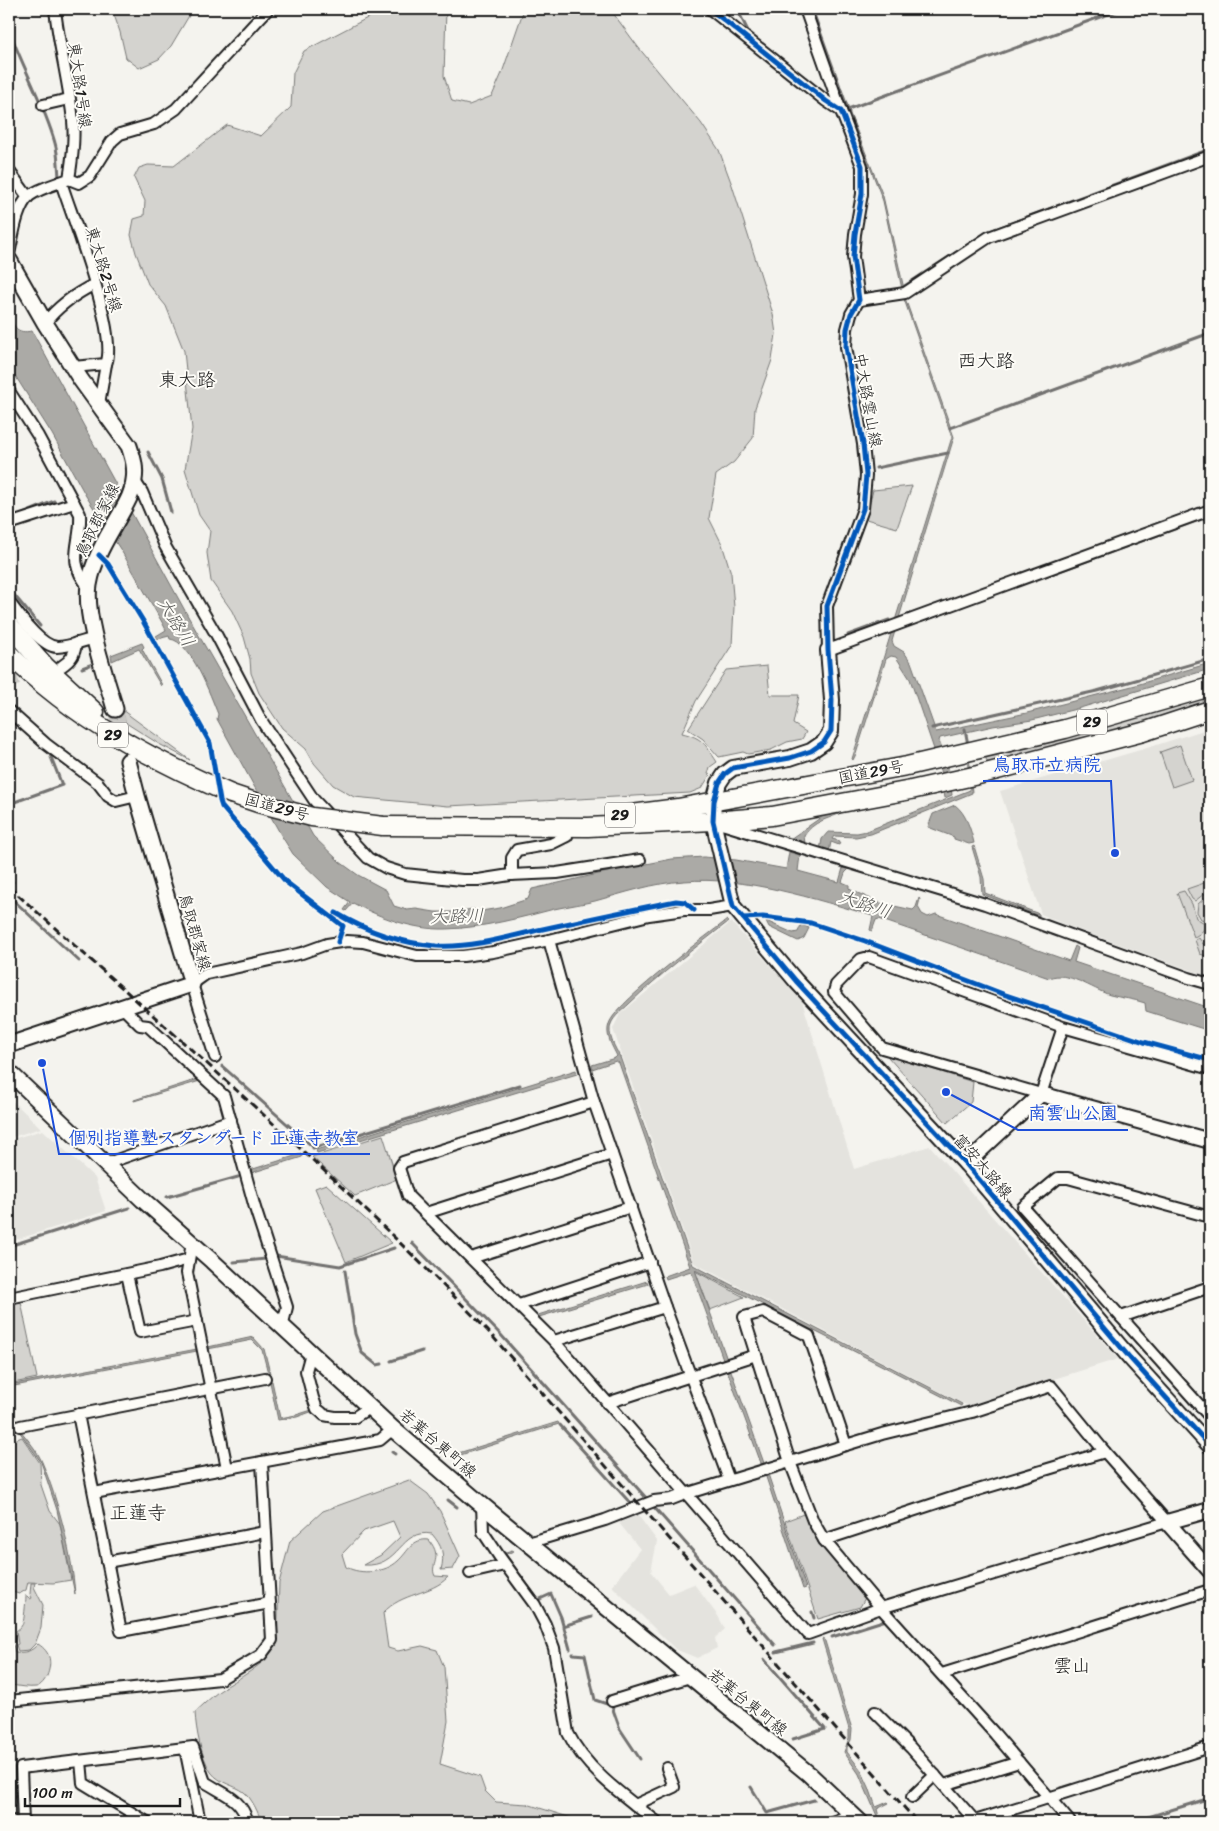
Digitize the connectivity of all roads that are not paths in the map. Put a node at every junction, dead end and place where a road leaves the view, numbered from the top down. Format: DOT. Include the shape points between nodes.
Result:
graph roads {
  1 [pos="55,9"];
  2 [pos="268,9"];
  3 [pos="710,9"];
  4 [pos="805,9"];
  5 [pos="70,99"];
  6 [pos="43,105"];
  7 [pos="841,111"];
  8 [pos="1210,156"];
  9 [pos="9,171"];
  10 [pos="65,181"];
  11 [pos="28,197"];
  12 [pos="9,254"];
  13 [pos="9,260"];
  14 [pos="95,284"];
  15 [pos="859,300"];
  16 [pos="45,324"];
  17 [pos="106,364"];
  18 [pos="73,367"];
  19 [pos="9,392"];
  20 [pos="99,404"];
  21 [pos="134,480"];
  22 [pos="74,503"];
  23 [pos="1210,510"];
  24 [pos="9,524"];
  25 [pos="89,586"];
  26 [pos="9,602"];
  27 [pos="9,625"];
  28 [pos="95,638"];
  29 [pos="76,643"];
  30 [pos="828,650"];
  31 [pos="9,654"];
  32 [pos="62,666"];
  33 [pos="9,669"];
  34 [pos="1210,687"];
  35 [pos="115,709"];
  36 [pos="1210,710"];
  37 [pos="9,711"];
  38 [pos="106,732"];
  39 [pos="128,761"];
  40 [pos="137,796"];
  41 [pos="714,801"];
  42 [pos="713,821"];
  43 [pos="526,826"];
  44 [pos="566,836"];
  45 [pos="640,860"];
  46 [pos="512,875"];
  47 [pos="733,906"];
  48 [pos="549,940"];
  49 [pos="192,984"];
  50 [pos="1210,984"];
  51 [pos="123,1008"];
  52 [pos="1063,1026"];
  53 [pos="9,1045"];
  54 [pos="215,1057"];
  55 [pos="1210,1069"];
  56 [pos="9,1072"];
  57 [pos="1041,1094"];
  58 [pos="594,1102"];
  59 [pos="231,1120"];
  60 [pos="1210,1141"];
  61 [pos="612,1154"];
  62 [pos="105,1164"];
  63 [pos="966,1164"];
  64 [pos="631,1207"];
  65 [pos="426,1213"];
  66 [pos="1210,1218"];
  67 [pos="192,1242"];
  68 [pos="471,1258"];
  69 [pos="189,1259"];
  70 [pos="650,1262"];
  71 [pos="127,1274"];
  72 [pos="1210,1287"];
  73 [pos="9,1298"];
  74 [pos="519,1306"];
  75 [pos="665,1306"];
  76 [pos="1121,1317"];
  77 [pos="197,1321"];
  78 [pos="282,1327"];
  79 [pos="554,1341"];
  80 [pos="311,1353"];
  81 [pos="756,1355"];
  82 [pos="690,1377"];
  83 [pos="265,1378"];
  84 [pos="210,1388"];
  85 [pos="607,1403"];
  86 [pos="370,1407"];
  87 [pos="78,1414"];
  88 [pos="1210,1417"];
  89 [pos="20,1426"];
  90 [pos="393,1429"];
  91 [pos="846,1445"];
  92 [pos="1210,1446"];
  93 [pos="1105,1452"];
  94 [pos="262,1462"];
  95 [pos="790,1462"];
  96 [pos="227,1468"];
  97 [pos="729,1480"];
  98 [pos="94,1493"];
  99 [pos="684,1494"];
  100 [pos="482,1504"];
  101 [pos="1210,1510"];
  102 [pos="1167,1522"];
  103 [pos="265,1532"];
  104 [pos="824,1540"];
  105 [pos="528,1543"];
  106 [pos="107,1562"];
  107 [pos="506,1565"];
  108 [pos="1210,1571"];
  109 [pos="470,1574"];
  110 [pos="1210,1590"];
  111 [pos="270,1602"];
  112 [pos="881,1608"];
  113 [pos="942,1674"];
  114 [pos="690,1678"];
  115 [pos="9,1701"];
  116 [pos="612,1701"];
  117 [pos="875,1712"];
  118 [pos="1210,1747"];
  119 [pos="186,1748"];
  120 [pos="81,1761"];
  121 [pos="1019,1762"];
  122 [pos="667,1768"];
  123 [pos="935,1775"];
  124 [pos="944,1785"];
  125 [pos="912,1797"];
  126 [pos="1049,1798"];
  127 [pos="635,1805"];
  128 [pos="856,1818"];
  129 [pos="9,1822"];
  130 [pos="23,1822"];
  131 [pos="147,1822"];
  132 [pos="200,1822"];
  133 [pos="248,1822"];
  134 [pos="656,1822"];
  135 [pos="832,1822"];
  136 [pos="976,1822"];
  137 [pos="1070,1822"];
  1 -- 5 [label="street, 東大路1号線"];
  2 -- 10 [label="street" via="171,114 144,128 120,134 90,176 79,183"];
  3 -- 7 [label="street"];
  4 -- 7 [label="street"];
  5 -- 6 [label="street"];
  5 -- 10 [label="street, 東大路1号線" via="72,155"];
  7 -- 15 [label="street" via="862,166 862,194 853,257"];
  8 -- 15 [label="street" via="988,237 905,292"];
  9 -- 11 [label="street"];
  10 -- 11 [label="street"];
  10 -- 14 [label="street, 東大路2号線"];
  11 -- 12 [label="street" via="17,219"];
  13 -- 16 [label="main road, 鳥取郡家線"];
  14 -- 16 [label="street" via="73,296 53,312"];
  14 -- 17 [label="street, 東大路2号線" via="104,314 108,349"];
  15 -- 30 [label="street, 中大路雲山線" via="851,314 846,347 864,444 863,509 827,606"];
  16 -- 18 [label="main road, 鳥取郡家線"];
  17 -- 18 [label="street"];
  17 -- 20 [label="street, 東大路2号線"];
  18 -- 20 [label="main road, 鳥取郡家線"];
  19 -- 22 [label="street" via="38,436"];
  20 -- 21 [label="main road, 鳥取郡家線" via="129,446 135,468"];
  21 -- 25 [label="main road, 鳥取郡家線" via="128,500 92,571"];
  21 -- 46 [label="street" via="166,546 261,720 314,800 368,858 406,874 462,880"];
  22 -- 24 [label="street"];
  22 -- 25 [label="street" via="80,514 81,526 76,544 77,572"];
  23 -- 30 [label="street"];
  25 -- 28 [label="main road, 鳥取郡家線"];
  26 -- 29 [label="street" via="49,645 56,647"];
  27 -- 38 [label="highway" via="46,666 98,715"];
  28 -- 29 [label="street"];
  28 -- 35 [label="main road, 鳥取郡家線"];
  29 -- 32 [label="street" via="70,661"];
  30 -- 41 [label="street, 中大路雲山線" via="831,731 824,742 811,751 790,758 733,768 719,783"];
  31 -- 38 [label="highway, 国道29号 / 29" via="43,686"];
  33 -- 38 [label="highway" via="58,705"];
  34 -- 41 [label="highway, 国道29号 / 29" via="1066,729 907,766"];
  36 -- 42 [label="highway, 国道29号 / 29" via="1143,732 978,775 772,816"];
  37 -- 40 [label="street" via="98,783 108,796 116,801"];
  38 -- 43 [label="highway, 国道29号 / 29, bridge" via="231,794 312,817 383,826"];
  39 -- 40 [label="main road, 鳥取郡家線"];
  40 -- 49 [label="main road, 鳥取郡家線"];
  41 -- 42 [label="street, 中大路雲山線"];
  41 -- 43 [label="highway, 国道29号 / 29"];
  42 -- 43 [label="highway, 国道29号 / 29" via="588,827"];
  42 -- 47 [label="street, 中大路雲山線"];
  42 -- 50 [label="street" via="985,904"];
  44 -- 46 [label="street" via="551,844 517,850 512,858"];
  45 -- 46 [label="street" via="557,873"];
  47 -- 48 [label="street" via="649,915"];
  47 -- 63 [label="street, 富安大路線" via="796,981"];
  48 -- 49 [label="street" via="493,952 435,957 347,941 206,974"];
  48 -- 58 [label="street"];
  49 -- 51 [label="main road, 鳥取郡家線"];
  49 -- 54 [label="street"];
  51 -- 53 [label="main road, 鳥取郡家線"];
  51 -- 59 [label="street" via="140,1025 148,1026 224,1096"];
  52 -- 55 [label="street"];
  52 -- 57 [label="street"];
  52 -- 57 [label="street" via="869,957 861,959 836,985 834,992 882,1048"];
  56 -- 62 [label="main road, 若葉台東町線"];
  57 -- 60 [label="street"];
  57 -- 63 [label="street"];
  58 -- 61 [label="street"];
  58 -- 65 [label="street" via="404,1162 399,1168 408,1196"];
  59 -- 62 [label="street"];
  59 -- 78 [label="street" via="287,1307"];
  61 -- 64 [label="street"];
  61 -- 65 [label="street"];
  62 -- 67 [label="main road, 若葉台東町線"];
  63 -- 92 [label="street, 富安大路線" via="1130,1358"];
  64 -- 68 [label="street"];
  64 -- 70 [label="street"];
  65 -- 68 [label="street"];
  66 -- 76 [label="street" via="1068,1178 1058,1178 1023,1207"];
  67 -- 69 [label="street"];
  67 -- 78 [label="main road, 若葉台東町線"];
  68 -- 74 [label="street"];
  69 -- 71 [label="street"];
  69 -- 77 [label="street" via="187,1273"];
  70 -- 74 [label="street"];
  70 -- 75 [label="street"];
  71 -- 73 [label="street"];
  71 -- 77 [label="street" via="140,1332"];
  72 -- 76 [label="street"];
  74 -- 79 [label="street"];
  75 -- 79 [label="street"];
  75 -- 82 [label="street"];
  76 -- 88 [label="street"];
  77 -- 84 [label="street"];
  78 -- 80 [label="main road, 若葉台東町線"];
  79 -- 85 [label="street"];
  80 -- 86 [label="main road, 若葉台東町線"];
  80 -- 86 [label="street" via="306,1371 313,1398 324,1415 355,1417"];
  81 -- 82 [label="street"];
  81 -- 91 [label="street" via="744,1317 763,1312 809,1336"];
  81 -- 95 [label="street"];
  82 -- 85 [label="street"];
  82 -- 97 [label="street"];
  83 -- 84 [label="street"];
  84 -- 87 [label="street"];
  84 -- 96 [label="street"];
  85 -- 99 [label="street"];
  86 -- 90 [label="main road, 若葉台東町線"];
  87 -- 89 [label="street"];
  87 -- 98 [label="street"];
  90 -- 94 [label="street" via="380,1440"];
  90 -- 100 [label="main road, 若葉台東町線"];
  91 -- 93 [label="street" via="972,1412 1051,1386"];
  91 -- 95 [label="street"];
  93 -- 102 [label="street"];
  93 -- 104 [label="street"];
  94 -- 96 [label="street"];
  94 -- 103 [label="street"];
  95 -- 97 [label="street"];
  95 -- 104 [label="street"];
  96 -- 98 [label="street"];
  97 -- 99 [label="street"];
  98 -- 106 [label="street"];
  99 -- 105 [label="street"];
  99 -- 112 [label="street" via="808,1634"];
  100 -- 105 [label="main road, 若葉台東町線"];
  100 -- 107 [label="street" via="483,1532"];
  101 -- 102 [label="street"];
  102 -- 108 [label="street"];
  102 -- 112 [label="street"];
  103 -- 106 [label="street"];
  103 -- 111 [label="street"];
  104 -- 112 [label="street"];
  105 -- 114 [label="main road, 若葉台東町線"];
  106 -- 111 [label="street" via="121,1631"];
  107 -- 109 [label="street"];
  107 -- 127 [label="street" via="545,1624 554,1648 568,1732 574,1744 603,1777"];
  110 -- 113 [label="street"];
  111 -- 115 [label="street" via="272,1640 261,1655 220,1679"];
  112 -- 113 [label="street"];
  113 -- 121 [label="street"];
  114 -- 116 [label="street"];
  114 -- 128 [label="main road, 若葉台東町線" via="809,1774"];
  117 -- 123 [label="street"];
  118 -- 126 [label="street"];
  119 -- 120 [label="street"];
  119 -- 132 [label="street"];
  119 -- 133 [label="street" via="193,1747 205,1782 236,1801"];
  120 -- 130 [label="street" via="21,1768"];
  120 -- 131 [label="street" via="83,1783"];
  121 -- 124 [label="street"];
  121 -- 126 [label="street"];
  122 -- 127 [label="street" via="674,1786"];
  123 -- 124 [label="street"];
  123 -- 125 [label="street"];
  124 -- 136 [label="street"];
  126 -- 136 [label="street"];
  126 -- 137 [label="street"];
  127 -- 134 [label="street"];
  128 -- 135 [label="street"];
  129 -- 130 [label="street"];
}
